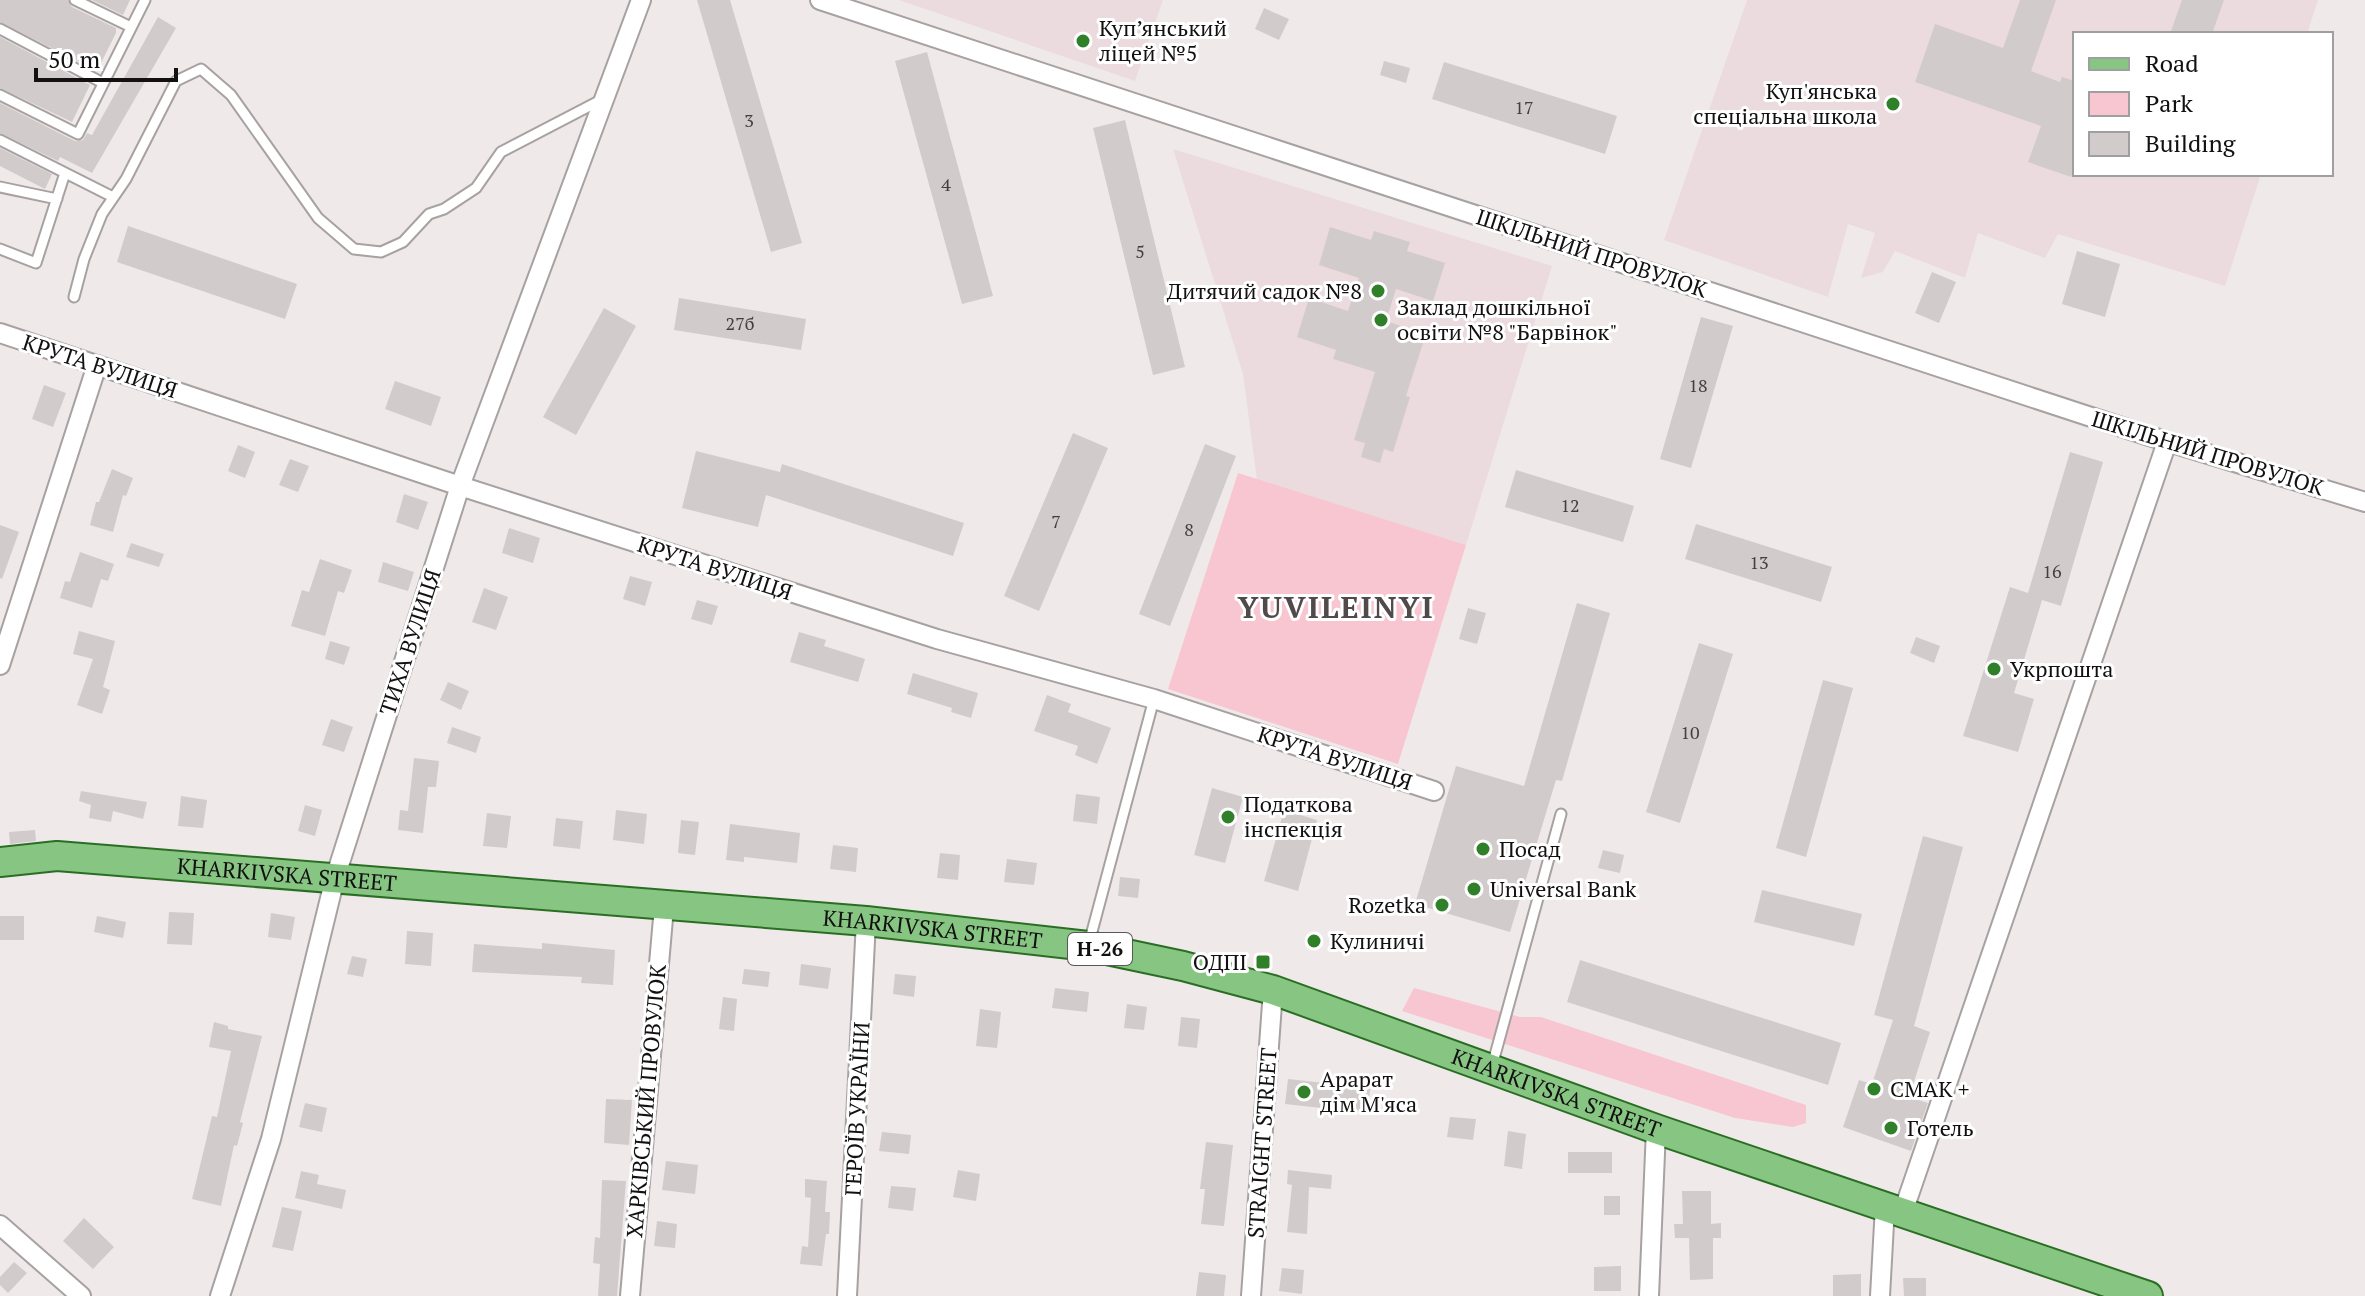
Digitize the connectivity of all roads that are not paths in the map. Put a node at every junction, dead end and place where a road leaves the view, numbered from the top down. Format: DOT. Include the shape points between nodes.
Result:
graph roads {
  1 [pos="75,0"];
  2 [pos="145,0"];
  3 [pos="641,0"];
  4 [pos="820,0"];
  5 [pos="131,27"];
  6 [pos="0,29"];
  7 [pos="103,83"];
  8 [pos="0,95"];
  9 [pos="604,98"];
  10 [pos="0,140"];
  11 [pos="65,173"];
  12 [pos="0,187"];
  13 [pos="113,197"];
  14 [pos="57,199"];
  15 [pos="0,249"];
  16 [pos="74,297"];
  17 [pos="0,333"];
  18 [pos="97,365"];
  19 [pos="2167,442"];
  20 [pos="460,486"];
  21 [pos="2365,502"];
  22 [pos="0,665"];
  23 [pos="1154,699"];
  24 [pos="1434,791"];
  25 [pos="1561,814"];
  26 [pos="0,862"];
  27 [pos="335,878"];
  28 [pos="664,907"];
  29 [pos="866,921"];
  30 [pos="1088,946"];
  31 [pos="1273,990"];
  32 [pos="1491,1070"];
  33 [pos="1656,1129"];
  34 [pos="1894,1209"];
  35 [pos="0,1225"];
  36 [pos="2094,1287"];
  37 [pos="81,1296"];
  38 [pos="220,1296"];
  39 [pos="630,1296"];
  40 [pos="847,1296"];
  41 [pos="1251,1296"];
  42 [pos="1649,1296"];
  43 [pos="1880,1296"];
  44 [pos="2148,1296"];
  1 -- 5 [label="lane"];
  2 -- 5 [label="lane"];
  3 -- 9 [label="street, ТИХА ВУЛИЦЯ"];
  4 -- 19 [label="street, ШКІЛЬНИЙ ПРОВУЛОК"];
  5 -- 7 [label="lane"];
  6 -- 7 [label="lane"];
  7 -- 8 [label="lane" via="78,134"];
  9 -- 13 [label="lane" via="501,152 476,188 429,214 403,242 381,252 354,249 318,218 231,95 201,69 176,81"];
  9 -- 20 [label="street, ТИХА ВУЛИЦЯ"];
  10 -- 11 [label="lane"];
  11 -- 13 [label="lane"];
  11 -- 14 [label="lane"];
  12 -- 14 [label="lane"];
  13 -- 16 [label="lane" via="84,259"];
  14 -- 15 [label="lane" via="36,263"];
  17 -- 18 [label="street, КРУТА ВУЛИЦЯ"];
  18 -- 20 [label="street, КРУТА ВУЛИЦЯ"];
  18 -- 22 [label="street"];
  19 -- 21 [label="street, ШКІЛЬНИЙ ПРОВУЛОК"];
  19 -- 34 [label="street"];
  20 -- 23 [label="street, КРУТА ВУЛИЦЯ" via="937,639"];
  20 -- 27 [label="street, ТИХА ВУЛИЦЯ"];
  23 -- 24 [label="street, КРУТА ВУЛИЦЯ"];
  23 -- 30 [label="lane"];
  25 -- 32 [label="lane"];
  26 -- 27 [label="main road, KHARKIVSKA STREET / Н-26" via="57,856"];
  27 -- 28 [label="main road, KHARKIVSKA STREET / Н-26"];
  27 -- 38 [label="street, ТИХА ВУЛИЦЯ" via="271,1139"];
  28 -- 29 [label="main road, KHARKIVSKA STREET / Н-26"];
  28 -- 39 [label="street, ХАРКІВСЬКИЙ ПРОВУЛОК"];
  29 -- 30 [label="main road, KHARKIVSKA STREET / Н-26"];
  29 -- 40 [label="street, ГЕРОЇВ УКРАЇНИ"];
  30 -- 31 [label="main road, KHARKIVSKA STREET / Н-26"];
  31 -- 32 [label="main road, KHARKIVSKA STREET / Н-26"];
  31 -- 41 [label="street, STRAIGHT STREET"];
  32 -- 33 [label="main road, KHARKIVSKA STREET / Н-26"];
  33 -- 34 [label="main road, KHARKIVSKA STREET / Н-26"];
  33 -- 42 [label="street"];
  34 -- 36 [label="main road, KHARKIVSKA STREET / Н-26"];
  34 -- 43 [label="street"];
  35 -- 37 [label="street"];
  36 -- 44 [label="main road, KHARKIVSKA STREET / Н-26"];
}
